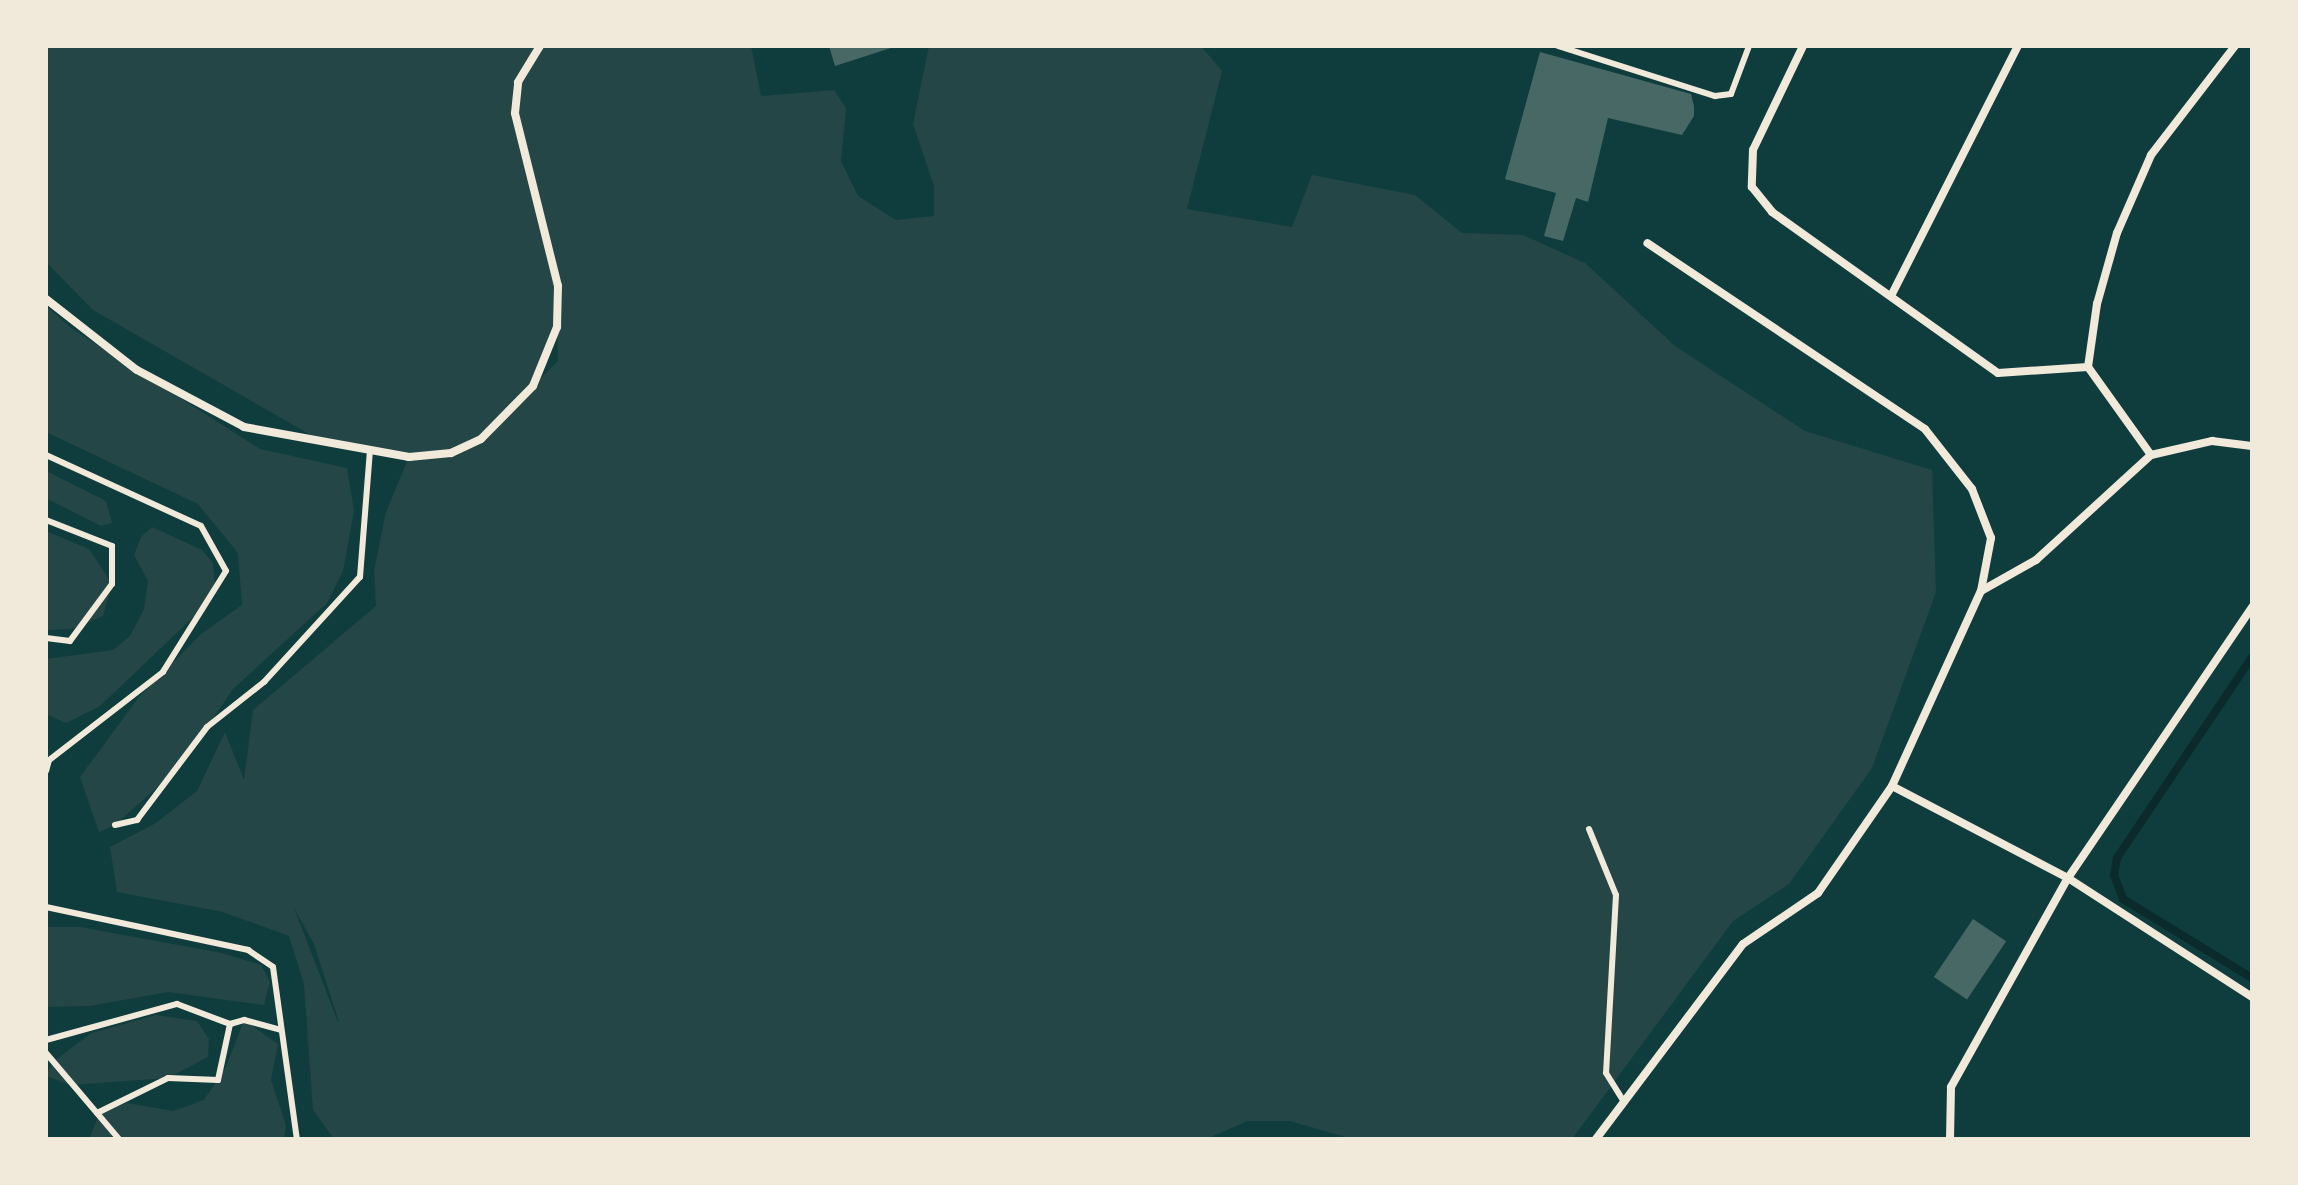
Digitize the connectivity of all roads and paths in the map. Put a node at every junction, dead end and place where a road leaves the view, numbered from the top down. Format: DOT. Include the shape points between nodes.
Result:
graph roads {
  1 [pos="540,46"];
  2 [pos="1558,46"];
  3 [pos="1749,46"];
  4 [pos="1803,46"];
  5 [pos="2018,46"];
  6 [pos="2235,46"];
  7 [pos="1647,243"];
  8 [pos="1891,296"];
  9 [pos="46,299"];
  10 [pos="2088,367"];
  11 [pos="2252,446"];
  12 [pos="370,449"];
  13 [pos="46,455"];
  14 [pos="2151,455"];
  15 [pos="46,520"];
  16 [pos="1981,591"];
  17 [pos="2252,607"];
  18 [pos="46,638"];
  19 [pos="48,759"];
  20 [pos="46,771"];
  21 [pos="1892,786"];
  22 [pos="115,825"];
  23 [pos="1589,829"];
  24 [pos="2068,878"];
  25 [pos="46,907"];
  26 [pos="2252,997"];
  27 [pos="230,1024"];
  28 [pos="281,1030"];
  29 [pos="46,1040"];
  30 [pos="46,1053"];
  31 [pos="1626,1105"];
  32 [pos="97,1113"];
  33 [pos="119,1139"];
  34 [pos="297,1139"];
  35 [pos="1596,1139"];
  36 [pos="1950,1139"];
  1 -- 12 [label="street" via="518,82 515,113 558,286 557,327 545,364 504,421 481,439 451,453 423,456"];
  2 -- 3 [label="lane" via="1715,96 1731,94"];
  4 -- 8 [label="street" via="1753,150 1752,187 1772,212"];
  5 -- 8 [label="street"];
  6 -- 10 [label="street" via="2151,155 2117,233 2097,304"];
  7 -- 16 [label="street" via="1925,429 1972,489 1991,538"];
  8 -- 10 [label="street" via="1998,373"];
  9 -- 12 [label="street" via="137,370 231,421"];
  10 -- 14 [label="street"];
  11 -- 14 [label="street" via="2212,441"];
  12 -- 22 [label="lane" via="360,577 264,682 207,727 137,820"];
  13 -- 19 [label="lane" via="201,526 226,571 163,672"];
  14 -- 16 [label="street" via="2036,560"];
  15 -- 18 [label="lane" via="112,546 112,584 70,641"];
  16 -- 21 [label="street"];
  17 -- 24 [label="street"];
  19 -- 20 [label="lane"];
  21 -- 24 [label="street"];
  21 -- 31 [label="street" via="1818,893 1743,944"];
  23 -- 31 [label="lane" via="1616,895 1606,1073"];
  24 -- 26 [label="street"];
  24 -- 36 [label="street" via="1951,1087"];
  25 -- 28 [label="lane" via="248,950 273,967"];
  27 -- 28 [label="lane" via="244,1020"];
  27 -- 29 [label="lane" via="177,1004"];
  27 -- 32 [label="lane" via="218,1080 168,1078"];
  28 -- 34 [label="lane"];
  30 -- 32 [label="lane"];
  31 -- 35 [label="street"];
  32 -- 33 [label="lane"];
}
